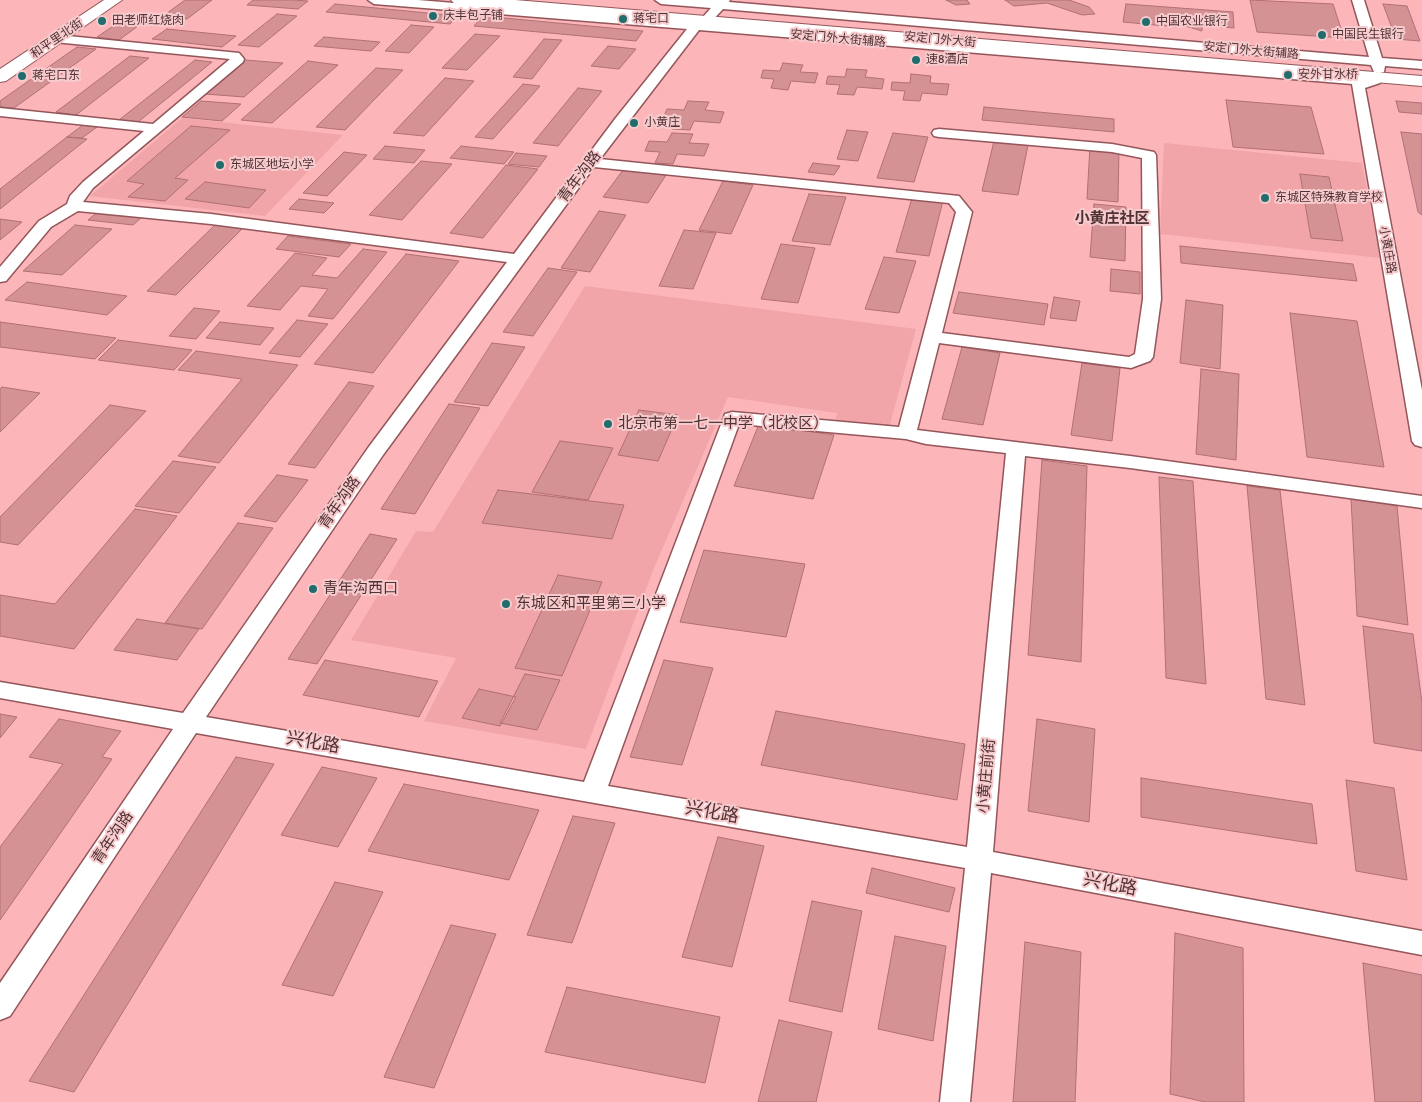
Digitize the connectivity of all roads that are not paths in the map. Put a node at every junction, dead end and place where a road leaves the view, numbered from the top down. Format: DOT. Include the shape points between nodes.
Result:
graph roads {
  1 [pos="89,0"];
  2 [pos="114,0"];
  3 [pos="374,0"];
  4 [pos="459,0"];
  5 [pos="662,0"];
  6 [pos="1358,0"];
  7 [pos="592,5"];
  8 [pos="713,12"];
  9 [pos="606,20"];
  10 [pos="58,39"];
  11 [pos="0,58"];
  12 [pos="1422,65"];
  13 [pos="1377,72"];
  14 [pos="1422,72"];
  15 [pos="0,77"];
  16 [pos="1422,81"];
  17 [pos="1422,86"];
  18 [pos="0,112"];
  19 [pos="155,128"];
  20 [pos="939,133"];
  21 [pos="590,162"];
  22 [pos="75,206"];
  23 [pos="518,259"];
  24 [pos="0,277"];
  25 [pos="932,337"];
  26 [pos="1417,390"];
  27 [pos="907,433"];
  28 [pos="1422,441"];
  29 [pos="1016,449"];
  30 [pos="1422,502"];
  31 [pos="0,690"];
  32 [pos="190,722"];
  33 [pos="593,792"];
  34 [pos="979,860"];
  35 [pos="1422,943"];
  36 [pos="0,1007"];
  37 [pos="955,1102"];
  1 -- 11 [label="main road, 和平里北街"];
  2 -- 10 [label="main road, 和平里北街"];
  3 -- 9 [label="street"];
  4 -- 7 [label="main road, 安定门外大街"];
  5 -- 8 [label="street"];
  6 -- 13 [label="street"];
  7 -- 8 [label="main road, 安定门外大街"];
  7 -- 9 [label="street"];
  8 -- 9 [label="street"];
  8 -- 13 [label="main road, 安定门外大街"];
  8 -- 21 [label="street, 青年沟路"];
  10 -- 15 [label="main road, 和平里北街"];
  10 -- 19 [label="street" via="234,56 238,59"];
  12 -- 13 [label="street"];
  13 -- 14 [label="main road, 安定门外大街"];
  13 -- 16 [label="main road, 安定门外大街"];
  13 -- 17 [label="street"];
  13 -- 26 [label="street, 小黄庄路" via="1358,86"];
  18 -- 19 [label="street"];
  19 -- 22 [label="street" via="88,185 76,199"];
  20 -- 25 [label="street" via="1149,154 1152,299 1144,358 1131,363"];
  21 -- 23 [label="street, 青年沟路"];
  21 -- 25 [label="street" via="954,199 964,212"];
  22 -- 23 [label="street" via="211,219"];
  22 -- 24 [label="street" via="45,224"];
  23 -- 32 [label="street, 青年沟路" via="375,452"];
  25 -- 27 [label="street"];
  26 -- 28 [label="street, 小黄庄路"];
  27 -- 29 [label="street"];
  27 -- 33 [label="street" via="732,418"];
  29 -- 30 [label="street"];
  29 -- 34 [label="street, 小黄庄前街"];
  31 -- 32 [label="street, 兴化路"];
  32 -- 33 [label="street, 兴化路"];
  32 -- 36 [label="street, 青年沟路"];
  33 -- 34 [label="street, 兴化路"];
  34 -- 35 [label="street, 兴化路"];
  34 -- 37 [label="street, 小黄庄前街"];
}
